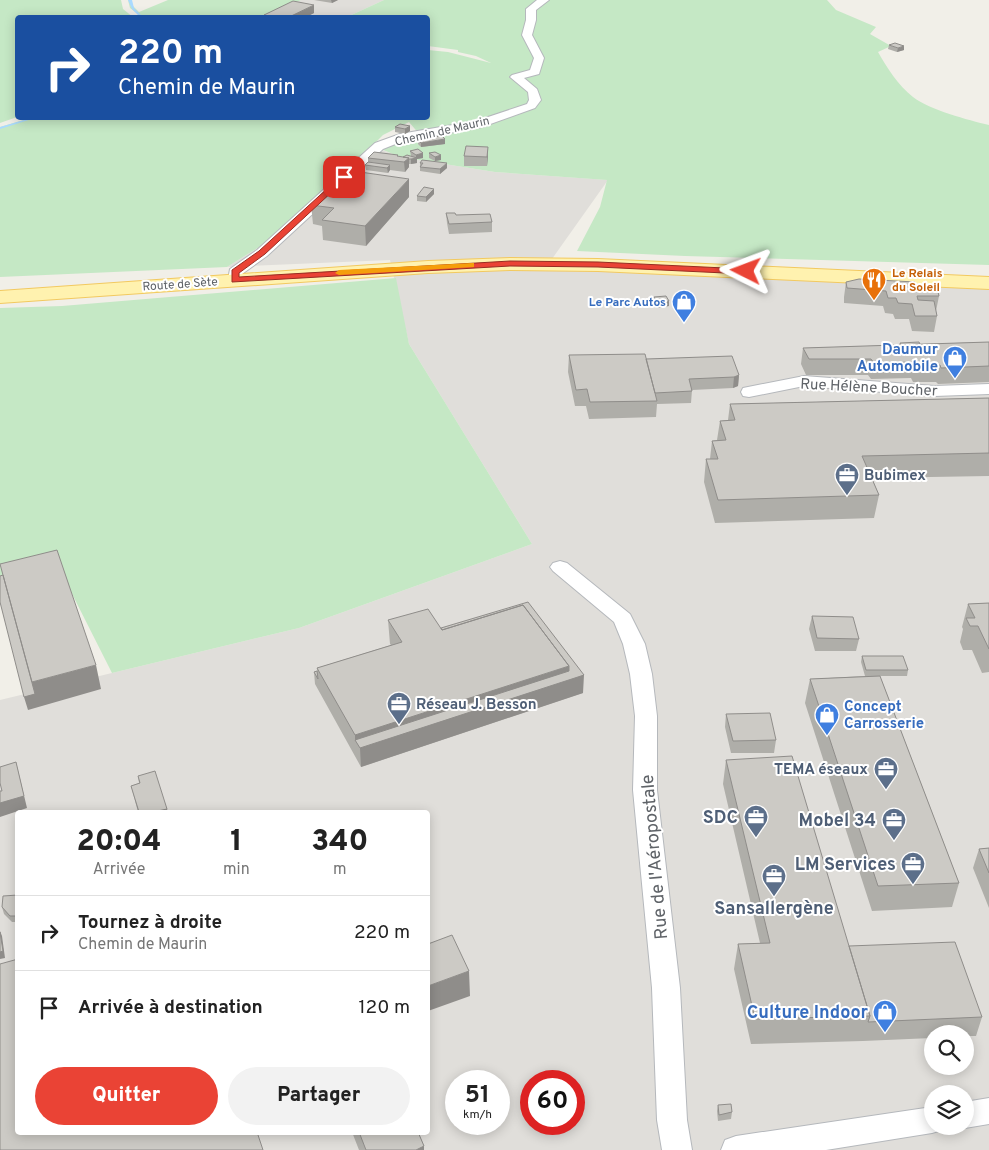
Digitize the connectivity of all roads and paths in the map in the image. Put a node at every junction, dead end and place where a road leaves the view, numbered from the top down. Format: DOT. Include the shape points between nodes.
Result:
graph roads {
  1 [pos="544,0"];
  2 [pos="235,280"];
  3 [pos="989,283"];
  4 [pos="2,299"];
  5 [pos="989,388"];
  6 [pos="749,392"];
  7 [pos="560,567"];
  8 [pos="989,1111"];
  9 [pos="974,1114"];
  10 [pos="924,1121"];
  11 [pos="677,1150"];
  12 [pos="736,1150"];
  1 -- 2 [label="street, Chemin de Maurin" via="531,8 527,35 539,58 535,72 516,77 533,91 535,100 531,106 478,124 400,138 379,146 262,253 235,272"];
  2 -- 3 [label="main road, Route de Sète" via="438,266 557,264"];
  2 -- 4 [label="main road, Route de Sète"];
  5 -- 6 [label="street, Rue Hélène Boucher" via="935,391 804,382"];
  7 -- 11 [label="street, Rue de l'Aéropostale" via="623,619 634,644 646,716 646,790 666,988 672,1120"];
  8 -- 9 [label="street"];
  10 -- 12 [label="street"];
}
